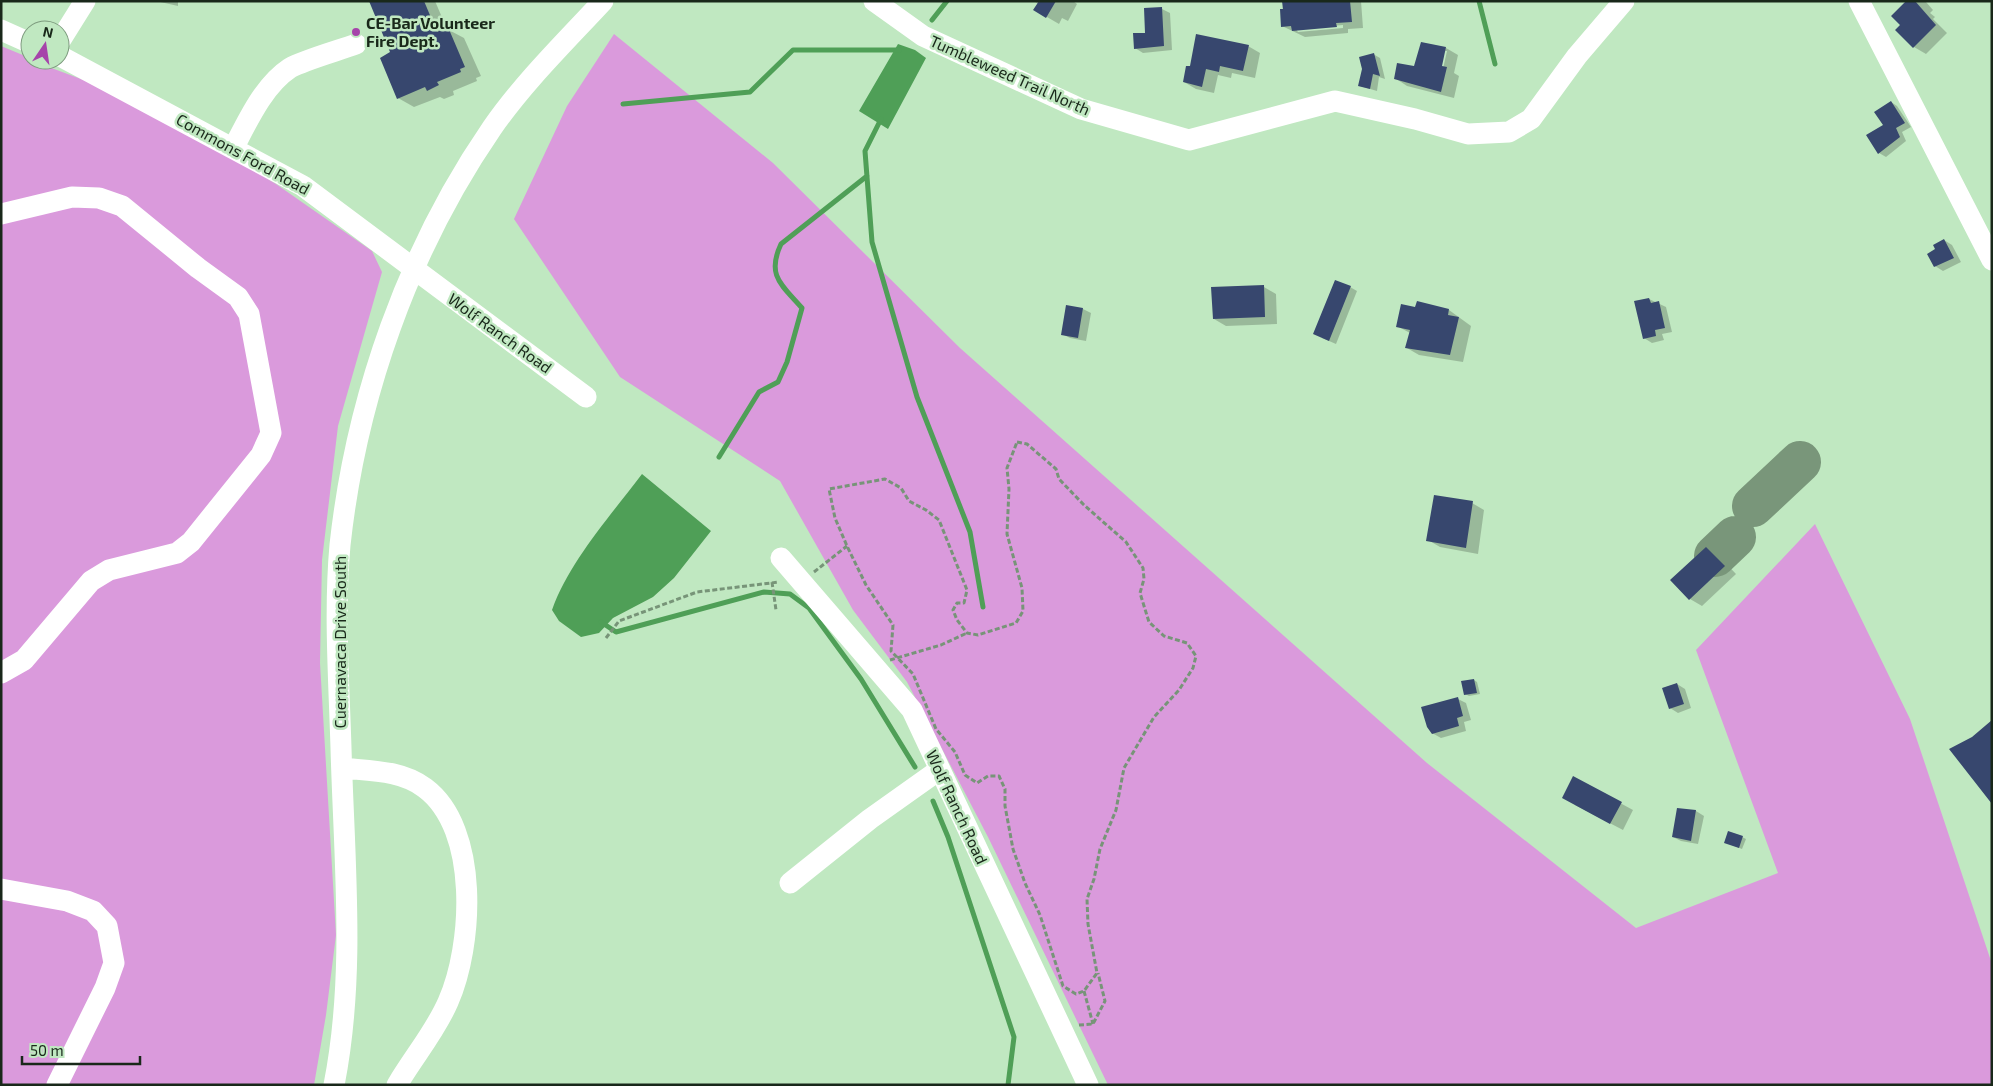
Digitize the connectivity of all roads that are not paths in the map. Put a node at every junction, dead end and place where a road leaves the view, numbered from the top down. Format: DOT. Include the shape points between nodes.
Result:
graph roads {
  1 [pos="86,1"];
  2 [pos="604,1"];
  3 [pos="874,1"];
  4 [pos="1624,1"];
  5 [pos="1859,1"];
  6 [pos="70,26"];
  7 [pos="1,30"];
  8 [pos="20,38"];
  9 [pos="356,44"];
  10 [pos="70,61"];
  11 [pos="234,147"];
  12 [pos="1,214"];
  13 [pos="1992,260"];
  14 [pos="414,270"];
  15 [pos="586,397"];
  16 [pos="781,558"];
  17 [pos="1,673"];
  18 [pos="342,768"];
  19 [pos="940,770"];
  20 [pos="790,883"];
  21 [pos="1,889"];
  22 [pos="57,1085"];
  23 [pos="334,1085"];
  24 [pos="397,1085"];
  25 [pos="1088,1085"];
  1 -- 6 [label="street"];
  2 -- 14 [label="street, Cuernavaca Drive South" via="533,77 493,127 454,189"];
  3 -- 4 [label="street, Tumbleweed Trail North" via="923,36 1082,109 1189,140 1335,101 1468,134 1509,132 1531,119"];
  5 -- 13 [label="street"];
  7 -- 8 [label="street"];
  9 -- 11 [label="street" via="290,68 254,109"];
  10 -- 11 [label="street, Commons Ford Road"];
  11 -- 14 [label="street, Commons Ford Road" via="303,186"];
  12 -- 17 [label="street" via="72,197 99,198 122,206 238,297 249,314 271,433 261,455 192,542 176,553 110,570 91,581 24,660"];
  14 -- 15 [label="street, Wolf Ranch Road"];
  14 -- 18 [label="street, Cuernavaca Drive South" via="371,388 349,479 340,546 337,605"];
  16 -- 19 [label="street, Wolf Ranch Road" via="912,710"];
  18 -- 23 [label="street, Cuernavaca Drive South" via="348,952 344,1017"];
  18 -- 24 [label="street" via="395,774 435,796 454,829 464,870 467,914 458,974 439,1023"];
  19 -- 20 [label="street" via="870,819"];
  19 -- 25 [label="street, Wolf Ranch Road"];
  21 -- 22 [label="street" via="67,901 93,911 107,926 114,963"];
}
